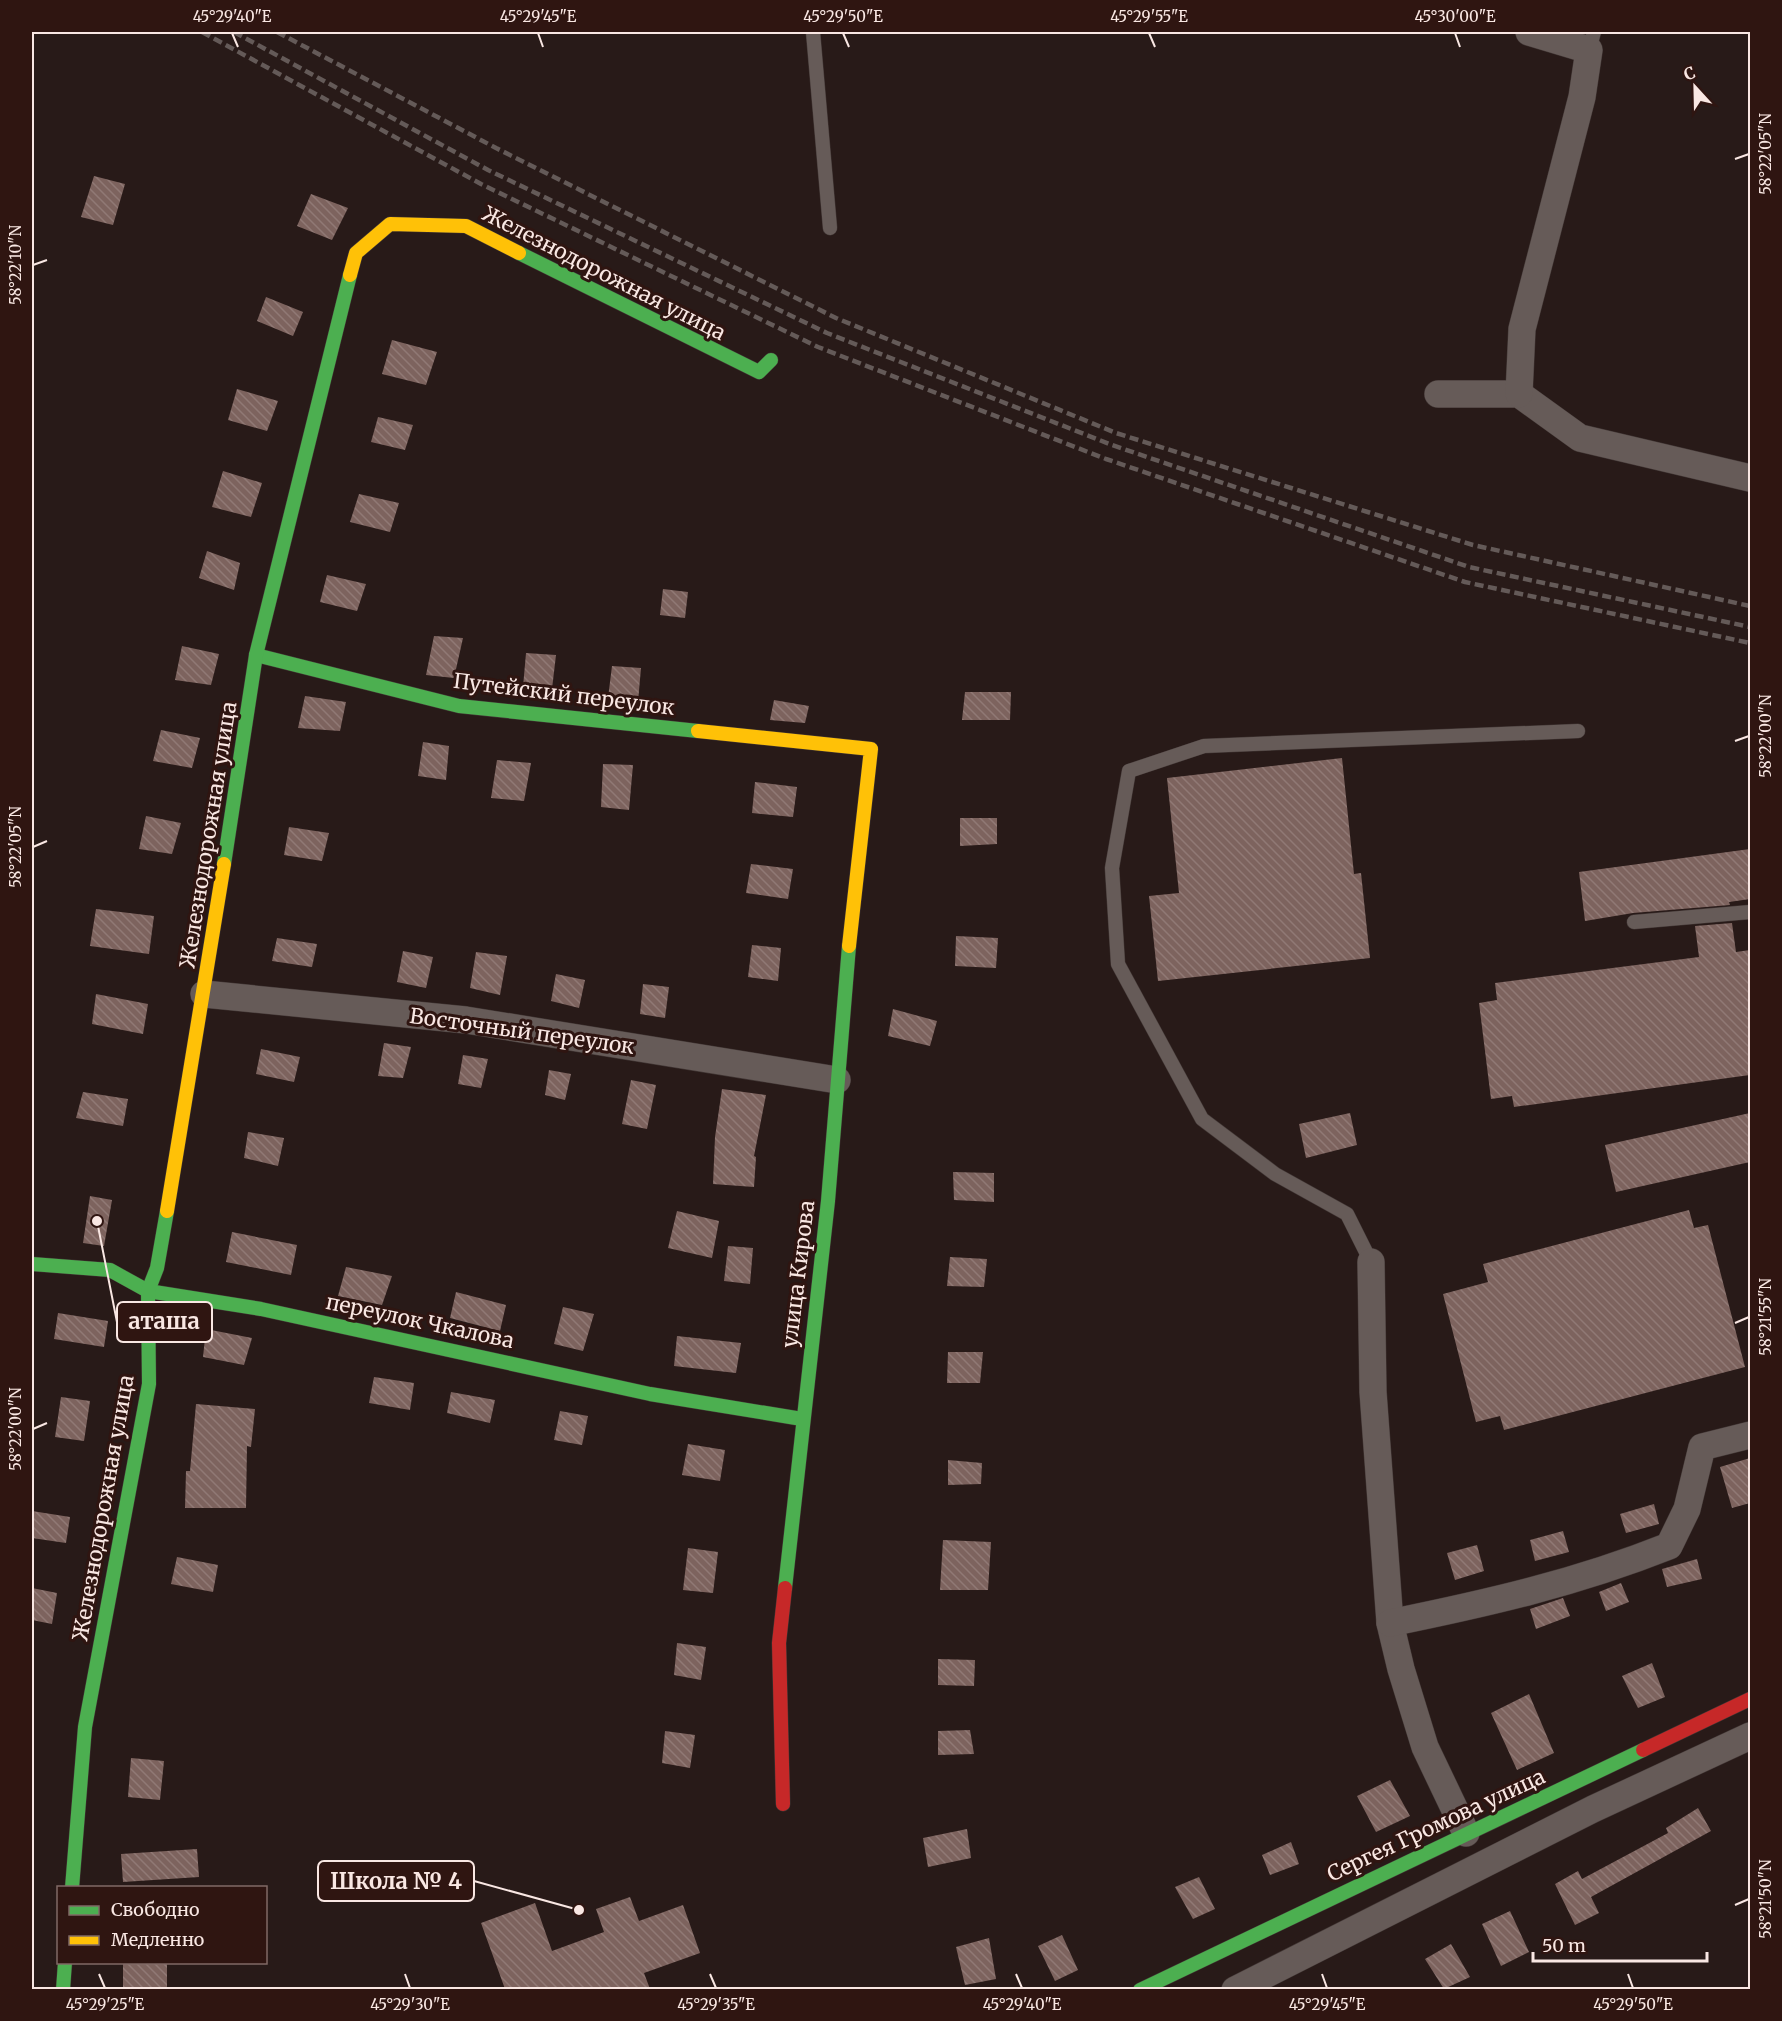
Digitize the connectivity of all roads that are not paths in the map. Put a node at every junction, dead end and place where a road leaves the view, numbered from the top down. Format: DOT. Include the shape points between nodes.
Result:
graph roads {
  1 [pos="813,32"];
  2 [pos="1529,32"];
  3 [pos="1591,41"];
  4 [pos="830,228"];
  5 [pos="771,360"];
  6 [pos="1438,394"];
  7 [pos="1519,394"];
  8 [pos="1750,478"];
  9 [pos="256,655"];
  10 [pos="1578,731"];
  11 [pos="871,749"];
  12 [pos="1750,912"];
  13 [pos="1634,922"];
  14 [pos="204,994"];
  15 [pos="837,1080"];
  16 [pos="1371,1262"];
  17 [pos="32,1264"];
  18 [pos="148,1292"];
  19 [pos="802,1419"];
  20 [pos="1750,1435"];
  21 [pos="1390,1623"];
  22 [pos="1750,1699"];
  23 [pos="1750,1736"];
  24 [pos="783,1804"];
  25 [pos="1466,1833"];
  26 [pos="72,1886"];
  27 [pos="65,1964"];
  28 [pos="63,1989"];
  29 [pos="1140,1989"];
  30 [pos="1235,1989"];
  1 -- 4 [label="lane"];
  2 -- 3 [label="street"];
  3 -- 7 [label="street" via="1582,97 1522,328"];
  5 -- 9 [label="street, Железнодорожная улица" via="759,372 466,226 390,224 356,253"];
  6 -- 7 [label="street"];
  7 -- 8 [label="street" via="1580,438"];
  9 -- 11 [label="street, Путейский переулок" via="459,706"];
  9 -- 14 [label="street, Железнодорожная улица"];
  10 -- 16 [label="lane" via="1204,746 1129,771 1112,868 1119,964 1202,1119 1275,1174 1347,1214"];
  11 -- 15 [label="street, улица Кирова"];
  12 -- 13 [label="lane"];
  14 -- 15 [label="street, Восточный переулок" via="466,1020"];
  14 -- 18 [label="street, Железнодорожная улица" via="157,1268"];
  15 -- 19 [label="street, улица Кирова" via="828,1201"];
  16 -- 21 [label="street" via="1373,1392"];
  17 -- 18 [label="street, переулок Чкалова" via="110,1270"];
  18 -- 19 [label="street, переулок Чкалова" via="261,1309 650,1394"];
  18 -- 26 [label="street, Железнодорожная улица" via="148,1384 86,1727"];
  19 -- 24 [label="street, улица Кирова" via="779,1643"];
  20 -- 21 [label="street" via="1702,1448 1687,1509 1669,1546 1606,1571 1498,1601"];
  21 -- 25 [label="street" via="1425,1747"];
  22 -- 25 [label="street, Сергея Громова улица"];
  23 -- 30 [label="street" via="1593,1809"];
  25 -- 29 [label="street, Сергея Громова улица"];
  27 -- 28 [label="street"];
}
